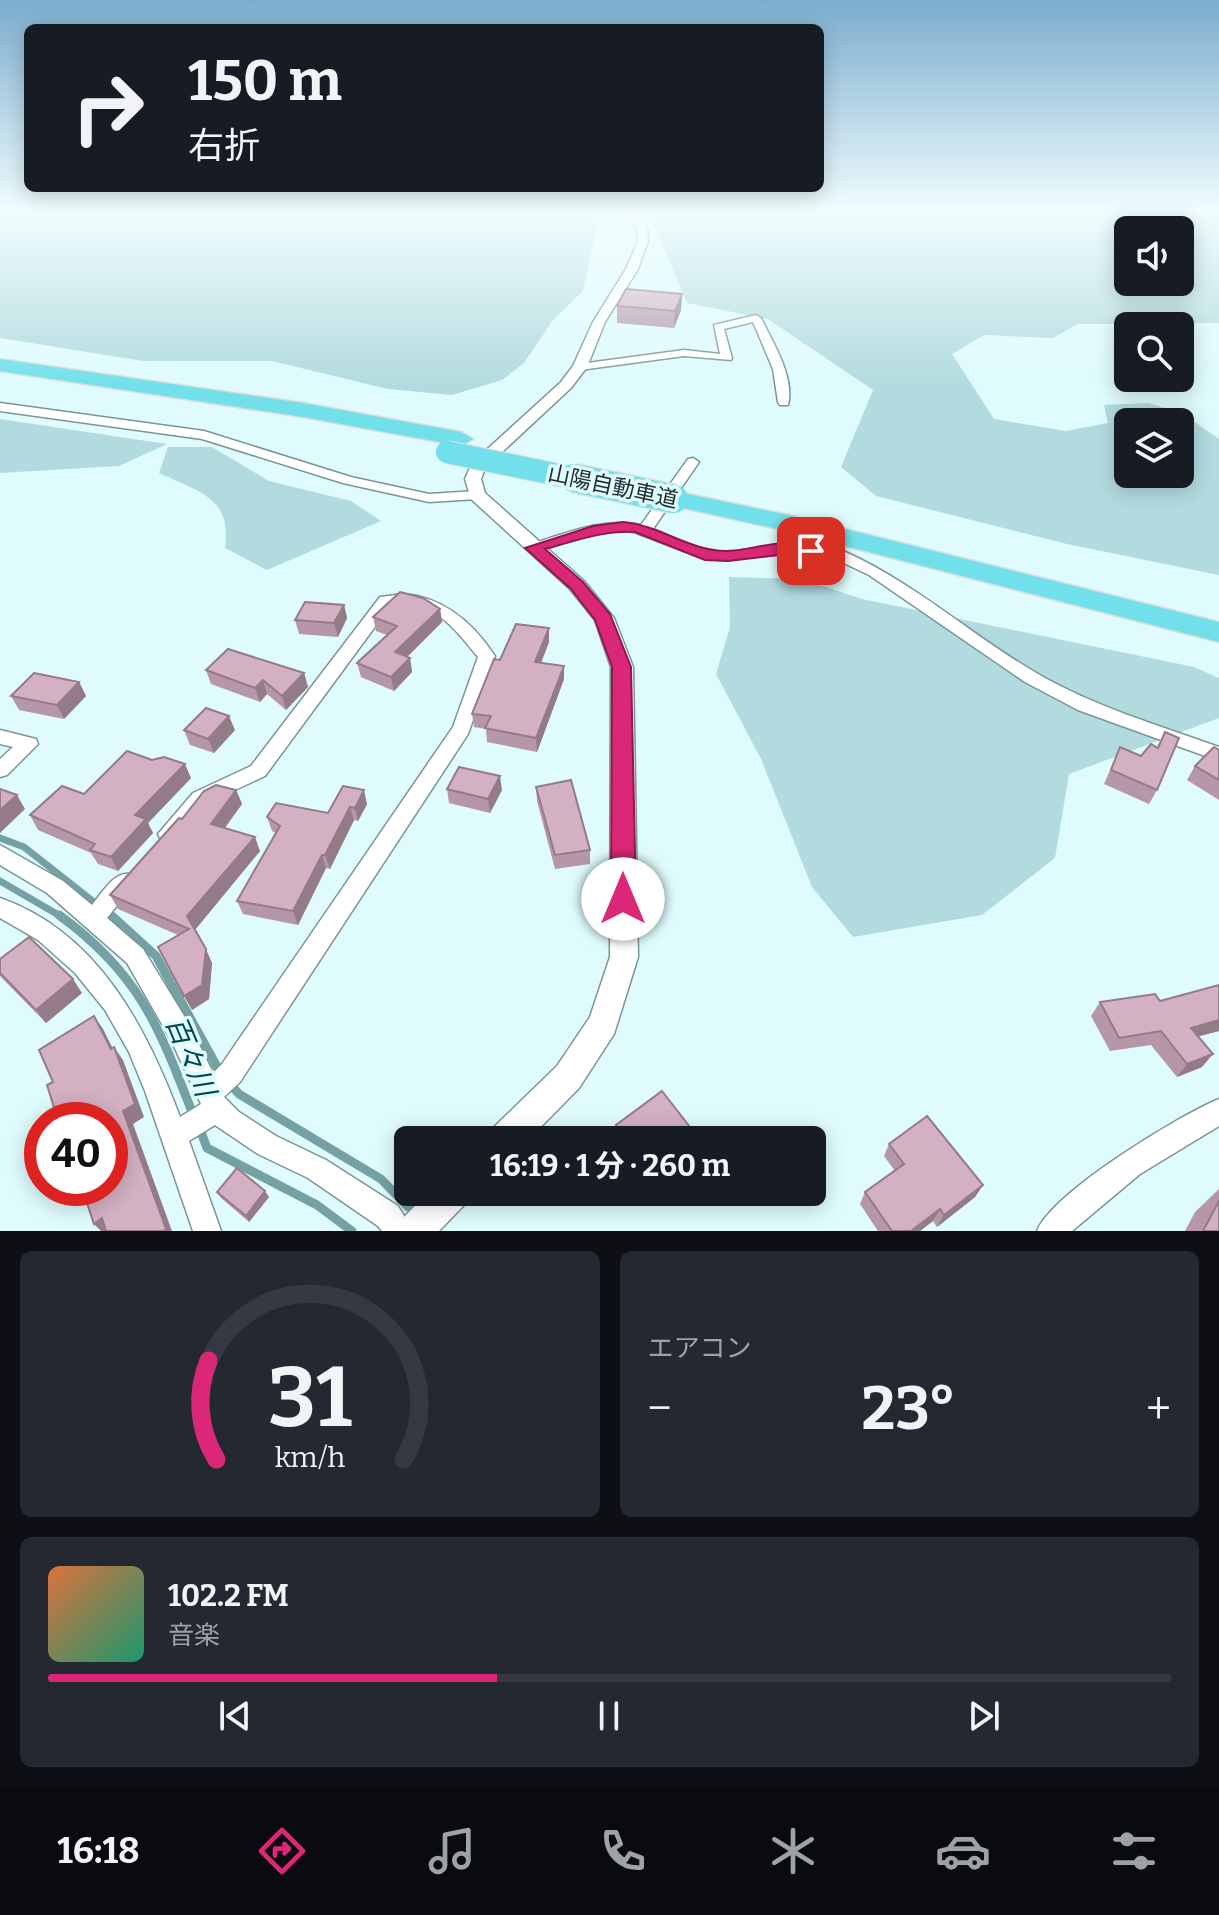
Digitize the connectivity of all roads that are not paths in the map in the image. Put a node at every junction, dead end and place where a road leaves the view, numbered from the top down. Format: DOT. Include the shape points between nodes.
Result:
graph roads {
  1 [pos="631,270"];
  2 [pos="0,365"];
  3 [pos="580,367"];
  4 [pos="0,379"];
  5 [pos="784,402"];
  6 [pos="0,407"];
  7 [pos="454,445"];
  8 [pos="684,482"];
  9 [pos="477,495"];
  10 [pos="645,530"];
  11 [pos="533,548"];
  12 [pos="1219,611"];
  13 [pos="1219,632"];
  14 [pos="0,737"];
  15 [pos="1219,754"];
  16 [pos="0,770"];
  17 [pos="159,845"];
  18 [pos="0,854"];
  19 [pos="138,868"];
  20 [pos="0,907"];
  21 [pos="100,911"];
  22 [pos="206,1106"];
  23 [pos="1219,1112"];
  24 [pos="519,1126"];
  25 [pos="439,1206"];
  26 [pos="207,1231"];
  27 [pos="399,1231"];
  28 [pos="414,1231"];
  29 [pos="1051,1231"];
  1 -- 3 [label="street" via="599,322"];
  2 -- 7 [label="highway, 山陽自動車道" via="303,410"];
  3 -- 5 [label="street" via="684,353 727,358 718,327 756,318 773,350"];
  3 -- 9 [label="street" via="478,466 473,479"];
  4 -- 7 [label="highway, 山陽自動車道"];
  6 -- 9 [label="street" via="204,435 348,480 429,498"];
  7 -- 8 [label="highway, 山陽自動車道, bridge"];
  8 -- 10 [label="street"];
  8 -- 12 [label="highway, 山陽自動車道"];
  8 -- 13 [label="highway, 山陽自動車道" via="793,524"];
  9 -- 11 [label="street"];
  10 -- 11 [label="street" via="598,529"];
  10 -- 15 [label="street" via="705,555 788,549 834,553 874,572 1031,678 1084,706"];
  11 -- 24 [label="street" via="577,585 604,618 622,667 624,957 603,1024 568,1077"];
  14 -- 16 [label="street" via="29,744"];
  17 -- 22 [label="street" via="200,798 258,771 386,601 410,595 450,614 487,656 462,729"];
  18 -- 21 [label="street"];
  19 -- 21 [label="street"];
  20 -- 22 [label="street" via="30,920 68,949 106,987 138,1042"];
  21 -- 22 [label="street" via="135,956 180,1032"];
  22 -- 26 [label="street"];
  22 -- 27 [label="street" via="317,1169 376,1208"];
  23 -- 29 [label="street" via="1130,1164"];
  25 -- 28 [label="street"];
}
